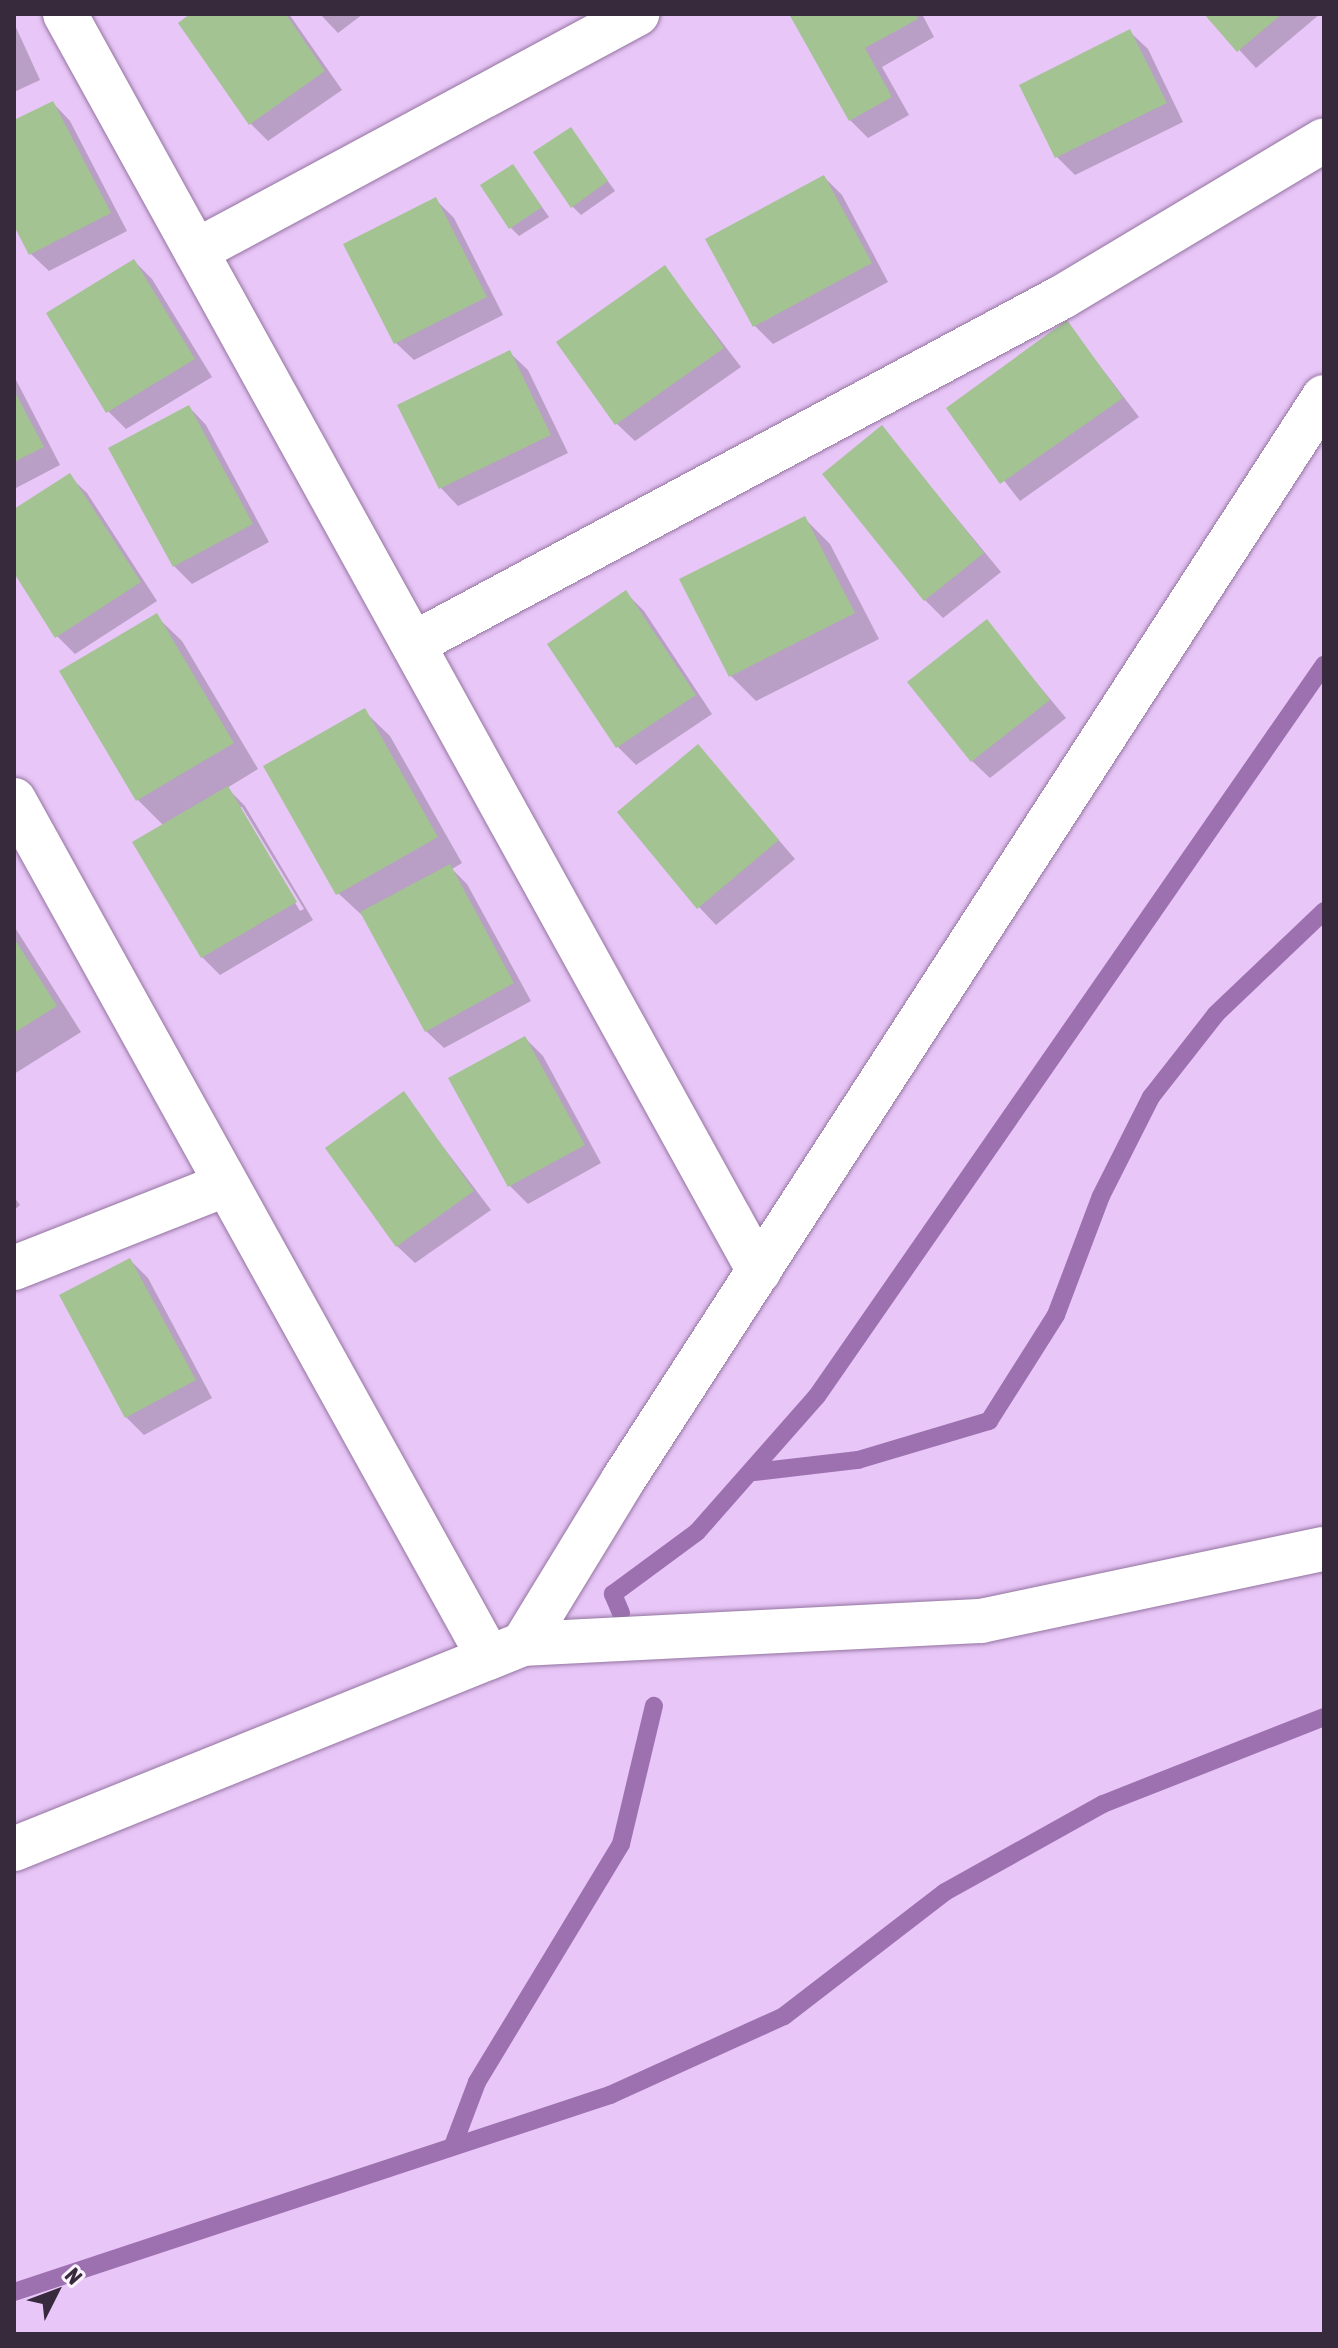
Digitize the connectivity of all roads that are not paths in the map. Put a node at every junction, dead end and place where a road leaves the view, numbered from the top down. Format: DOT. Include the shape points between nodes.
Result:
graph roads {
  1 [pos="65,14"];
  2 [pos="637,14"];
  3 [pos="1324,140"];
  4 [pos="196,251"];
  5 [pos="1324,397"];
  6 [pos="413,644"];
  7 [pos="14,800"];
  8 [pos="218,1172"];
  9 [pos="14,1252"];
  10 [pos="14,1268"];
  11 [pos="759,1271"];
  12 [pos="1324,1549"];
  13 [pos="505,1649"];
  14 [pos="14,1849"];
  1 -- 4 [label="street"];
  2 -- 4 [label="street"];
  3 -- 6 [label="street" via="1062,297"];
  4 -- 6 [label="street"];
  5 -- 11 [label="street"];
  6 -- 11 [label="street"];
  7 -- 8 [label="street"];
  8 -- 9 [label="street"];
  8 -- 10 [label="street"];
  8 -- 13 [label="street"];
  11 -- 13 [label="street"];
  12 -- 13 [label="street" via="981,1621"];
  13 -- 14 [label="street"];
}
